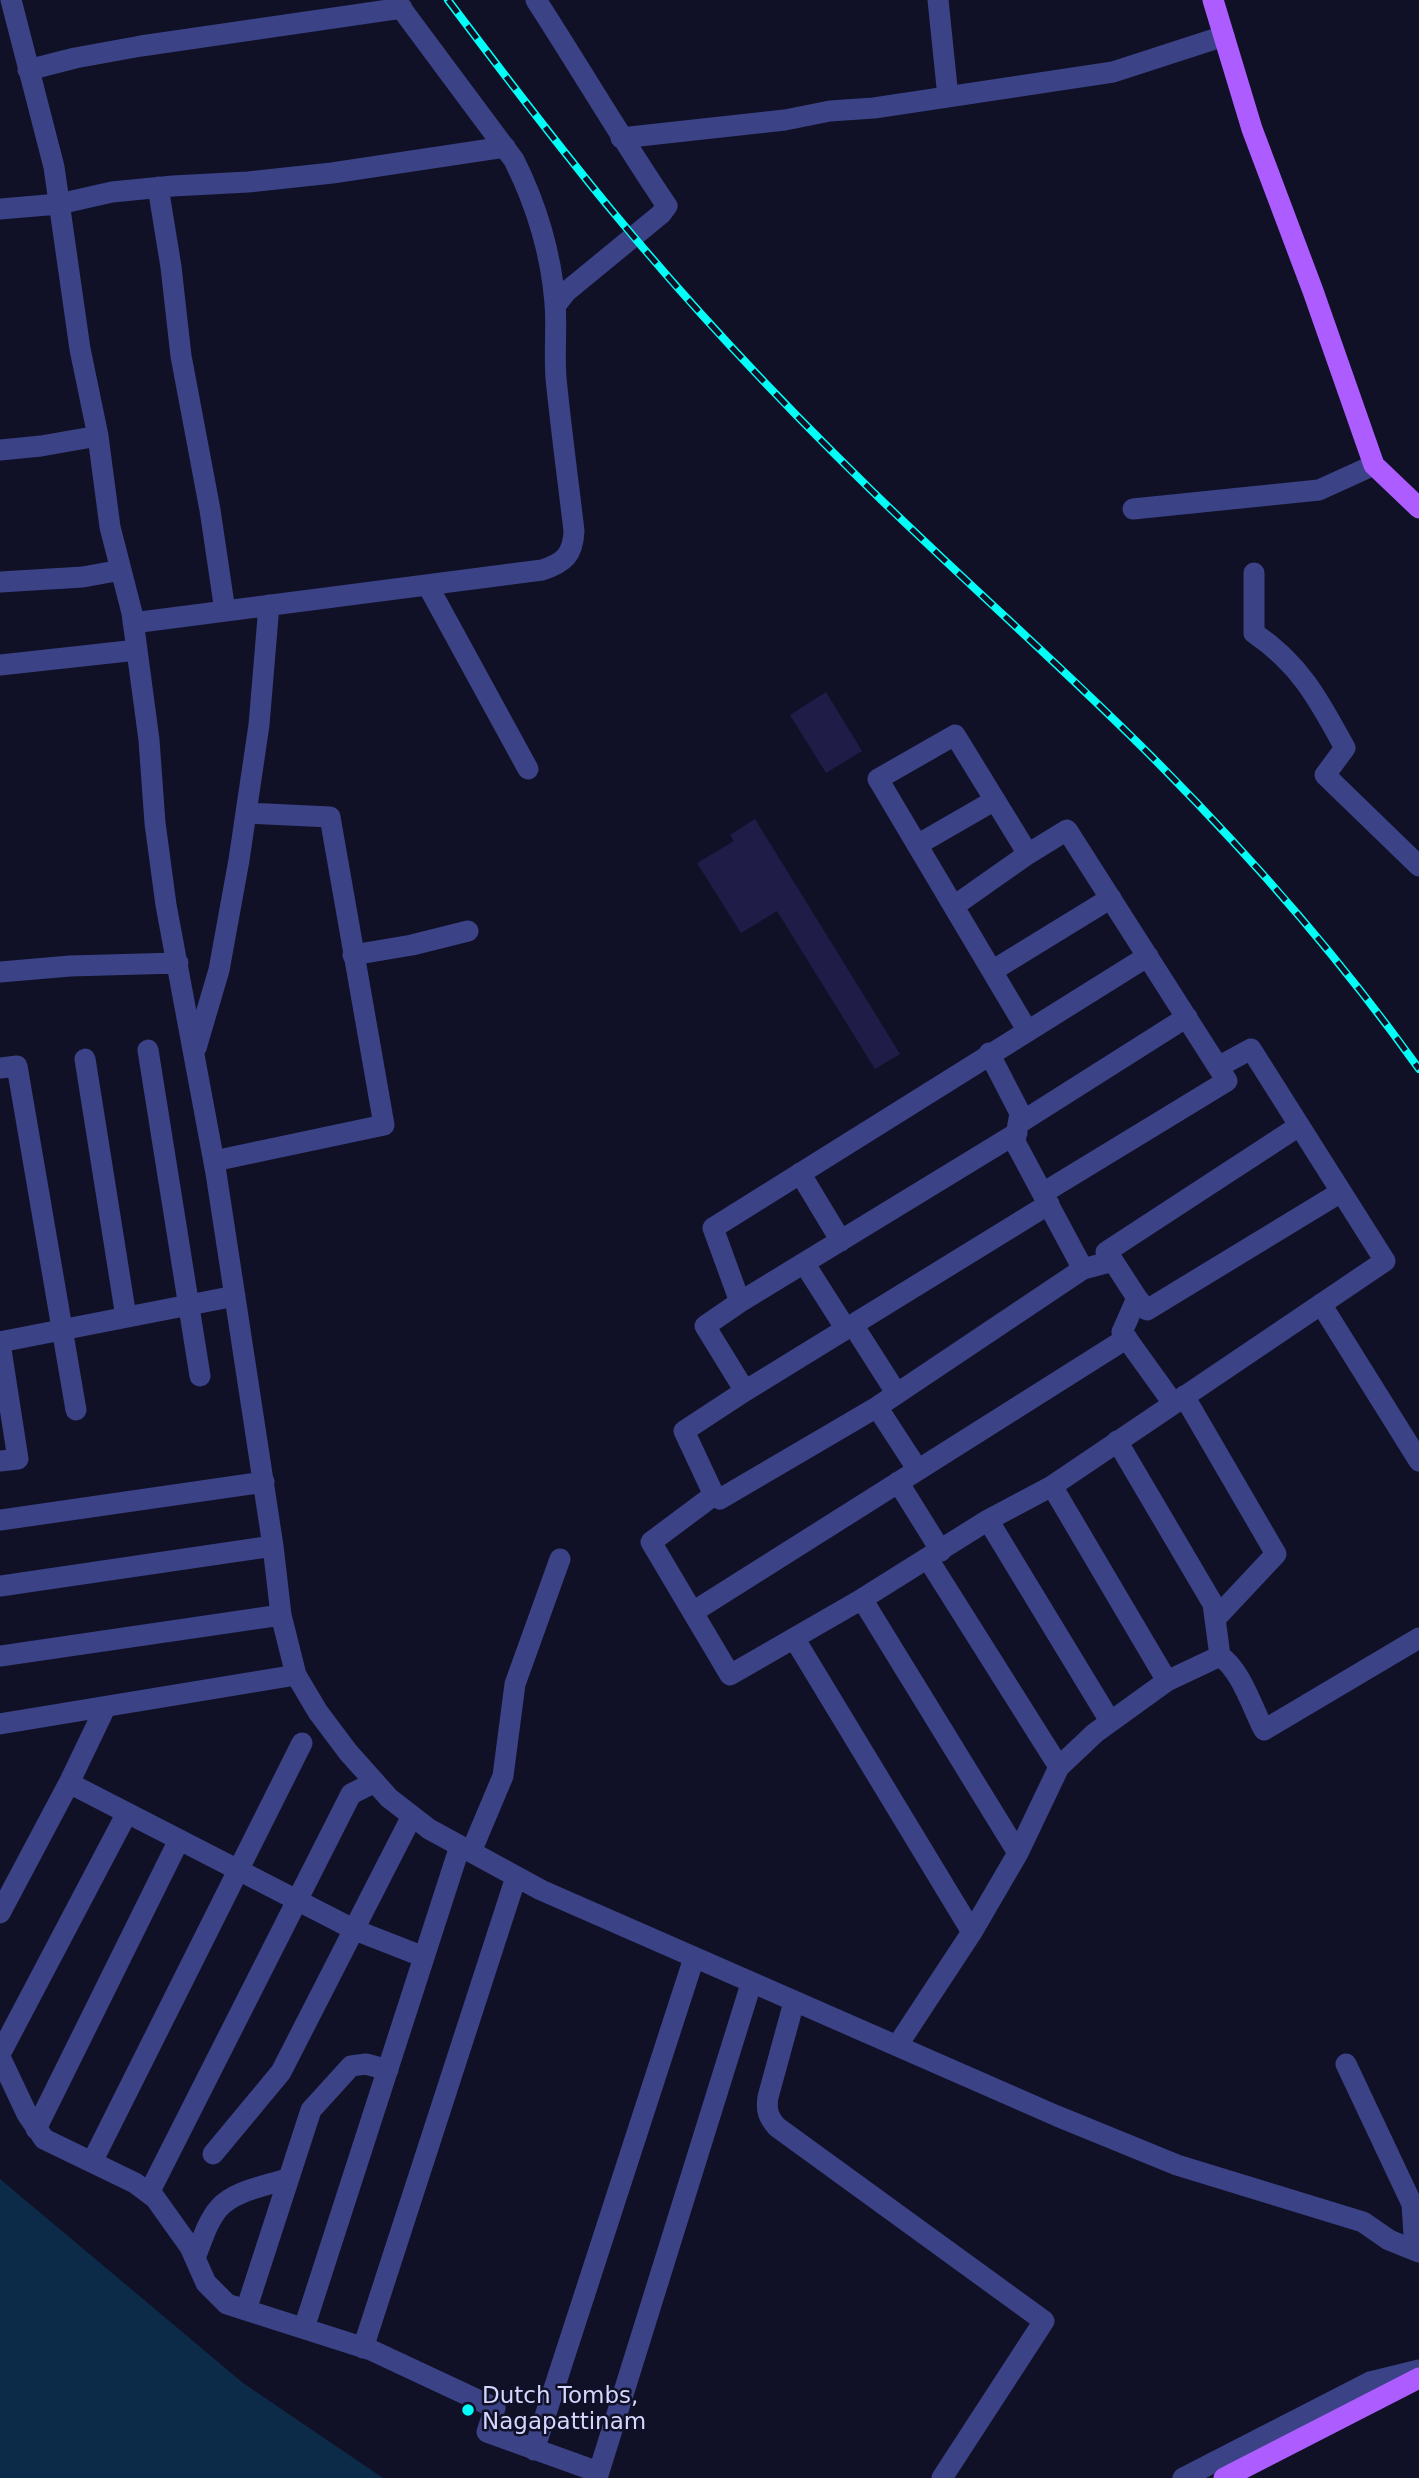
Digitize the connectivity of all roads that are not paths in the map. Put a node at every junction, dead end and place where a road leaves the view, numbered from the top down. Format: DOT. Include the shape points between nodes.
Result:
graph roads {
  1 [pos="11,0"];
  2 [pos="938,0"];
  3 [pos="1213,0"];
  4 [pos="541,1"];
  5 [pos="399,4"];
  6 [pos="1224,36"];
  7 [pos="28,70"];
  8 [pos="948,97"];
  9 [pos="621,138"];
  10 [pos="505,147"];
  11 [pos="158,187"];
  12 [pos="60,204"];
  13 [pos="0,209"];
  14 [pos="555,306"];
  15 [pos="98,436"];
  16 [pos="0,450"];
  17 [pos="1374,465"];
  18 [pos="1419,508"];
  19 [pos="1133,509"];
  20 [pos="121,570"];
  21 [pos="1254,573"];
  22 [pos="0,582"];
  23 [pos="428,586"];
  24 [pos="269,605"];
  25 [pos="225,611"];
  26 [pos="133,623"];
  27 [pos="137,650"];
  28 [pos="0,665"];
  29 [pos="528,769"];
  30 [pos="995,800"];
  31 [pos="246,813"];
  32 [pos="918,845"];
  33 [pos="1028,854"];
  34 [pos="1419,866"];
  35 [pos="1111,898"];
  36 [pos="954,906"];
  37 [pos="468,931"];
  38 [pos="353,955"];
  39 [pos="1148,956"];
  40 [pos="178,963"];
  41 [pos="992,971"];
  42 [pos="0,972"];
  43 [pos="1186,1017"];
  44 [pos="1027,1030"];
  45 [pos="148,1050"];
  46 [pos="195,1053"];
  47 [pos="989,1054"];
  48 [pos="85,1059"];
  49 [pos="1218,1067"];
  50 [pos="0,1068"];
  51 [pos="1299,1126"];
  52 [pos="1018,1129"];
  53 [pos="214,1161"];
  54 [pos="800,1173"];
  55 [pos="1341,1192"];
  56 [pos="1046,1199"];
  57 [pos="841,1241"];
  58 [pos="1113,1261"];
  59 [pos="803,1263"];
  60 [pos="1083,1269"];
  61 [pos="235,1296"];
  62 [pos="1137,1298"];
  63 [pos="740,1302"];
  64 [pos="1321,1304"];
  65 [pos="189,1305"];
  66 [pos="126,1317"];
  67 [pos="849,1327"];
  68 [pos="61,1330"];
  69 [pos="1127,1338"];
  70 [pos="0,1343"];
  71 [pos="200,1376"];
  72 [pos="745,1391"];
  73 [pos="897,1394"];
  74 [pos="1179,1400"];
  75 [pos="877,1407"];
  76 [pos="76,1410"];
  77 [pos="1117,1441"];
  78 [pos="0,1461"];
  79 [pos="1419,1461"];
  80 [pos="918,1470"];
  81 [pos="264,1482"];
  82 [pos="898,1482"];
  83 [pos="1052,1486"];
  84 [pos="714,1495"];
  85 [pos="0,1520"];
  86 [pos="988,1520"];
  87 [pos="273,1546"];
  88 [pos="935,1555"];
  89 [pos="560,1559"];
  90 [pos="0,1586"];
  91 [pos="862,1599"];
  92 [pos="693,1612"];
  93 [pos="281,1615"];
  94 [pos="1215,1619"];
  95 [pos="794,1638"];
  96 [pos="1419,1638"];
  97 [pos="0,1656"];
  98 [pos="1220,1656"];
  99 [pos="296,1675"];
  100 [pos="1167,1681"];
  101 [pos="105,1708"];
  102 [pos="1110,1721"];
  103 [pos="0,1724"];
  104 [pos="302,1743"];
  105 [pos="1059,1767"];
  106 [pos="375,1782"];
  107 [pos="69,1783"];
  108 [pos="127,1812"];
  109 [pos="412,1816"];
  110 [pos="180,1840"];
  111 [pos="466,1849"];
  112 [pos="1018,1853"];
  113 [pos="238,1870"];
  114 [pos="516,1877"];
  115 [pos="298,1900"];
  116 [pos="0,1913"];
  117 [pos="355,1930"];
  118 [pos="972,1932"];
  119 [pos="424,1957"];
  120 [pos="694,1958"];
  121 [pos="751,1984"];
  122 [pos="794,2002"];
  123 [pos="897,2046"];
  124 [pos="0,2056"];
  125 [pos="1346,2064"];
  126 [pos="388,2070"];
  127 [pos="36,2129"];
  128 [pos="213,2154"];
  129 [pos="92,2162"];
  130 [pos="289,2178"];
  131 [pos="149,2193"];
  132 [pos="1417,2251"];
  133 [pos="195,2258"];
  134 [pos="246,2310"];
  135 [pos="304,2328"];
  136 [pos="363,2347"];
  137 [pos="1419,2370"];
  138 [pos="1419,2378"];
  139 [pos="534,2450"];
  140 [pos="598,2475"];
  141 [pos="942,2478"];
  142 [pos="1183,2478"];
  143 [pos="1224,2478"];
  1 -- 7 [label="street"];
  2 -- 8 [label="street"];
  3 -- 6 [label="main road"];
  4 -- 9 [label="street"];
  5 -- 7 [label="street" via="141,46"];
  5 -- 10 [label="street"];
  6 -- 8 [label="street" via="1113,72"];
  6 -- 17 [label="main road" via="1252,129"];
  7 -- 12 [label="street"];
  8 -- 9 [label="street"];
  9 -- 14 [label="street" via="667,206"];
  10 -- 11 [label="street" via="332,173"];
  10 -- 14 [label="street" via="523,179 543,240"];
  11 -- 12 [label="street"];
  11 -- 25 [label="street" via="181,356"];
  12 -- 13 [label="street"];
  12 -- 15 [label="street" via="80,349"];
  14 -- 23 [label="street" via="556,375 574,531 571,550 564,561 542,570"];
  15 -- 16 [label="street"];
  15 -- 20 [label="street" via="110,527"];
  17 -- 18 [label="main road"];
  17 -- 19 [label="street" via="1319,490"];
  20 -- 22 [label="street"];
  20 -- 26 [label="street"];
  21 -- 34 [label="street" via="1254,634 1278,650 1316,694 1345,748 1325,775"];
  23 -- 24 [label="street"];
  23 -- 29 [label="street"];
  24 -- 25 [label="street"];
  24 -- 31 [label="street"];
  25 -- 26 [label="street"];
  26 -- 27 [label="street"];
  27 -- 28 [label="street"];
  27 -- 40 [label="street" via="155,823"];
  30 -- 32 [label="street"];
  30 -- 32 [label="street" via="955,735 878,779"];
  30 -- 33 [label="street"];
  31 -- 38 [label="street" via="330,817"];
  31 -- 46 [label="street" via="219,970"];
  32 -- 36 [label="street"];
  33 -- 35 [label="street" via="1067,830"];
  33 -- 36 [label="street"];
  35 -- 39 [label="street"];
  35 -- 41 [label="street"];
  36 -- 41 [label="street"];
  37 -- 38 [label="street"];
  38 -- 53 [label="street" via="384,1125"];
  39 -- 43 [label="street"];
  39 -- 44 [label="street"];
  40 -- 42 [label="street"];
  40 -- 46 [label="street"];
  41 -- 44 [label="street"];
  43 -- 49 [label="street"];
  43 -- 52 [label="street"];
  44 -- 47 [label="street"];
  45 -- 65 [label="street"];
  46 -- 53 [label="street"];
  47 -- 52 [label="street" via="1020,1112"];
  47 -- 54 [label="street"];
  48 -- 66 [label="street"];
  49 -- 51 [label="street" via="1251,1049"];
  49 -- 56 [label="street" via="1227,1081"];
  50 -- 68 [label="street" via="17,1066"];
  51 -- 55 [label="street"];
  51 -- 58 [label="street" via="1106,1252"];
  52 -- 56 [label="street" via="1015,1142"];
  52 -- 57 [label="street"];
  53 -- 61 [label="street"];
  54 -- 57 [label="street"];
  54 -- 63 [label="street" via="713,1228"];
  55 -- 62 [label="street" via="1147,1310"];
  55 -- 64 [label="street" via="1385,1261"];
  56 -- 60 [label="street"];
  56 -- 67 [label="street"];
  57 -- 59 [label="street"];
  58 -- 60 [label="street"];
  58 -- 62 [label="street"];
  59 -- 63 [label="street"];
  59 -- 67 [label="street"];
  60 -- 73 [label="street"];
  61 -- 65 [label="street"];
  61 -- 81 [label="street"];
  62 -- 69 [label="street" via="1122,1332"];
  63 -- 72 [label="street" via="705,1326"];
  64 -- 74 [label="street"];
  64 -- 79 [label="street"];
  65 -- 66 [label="street"];
  65 -- 71 [label="street"];
  66 -- 68 [label="street"];
  67 -- 72 [label="street"];
  67 -- 73 [label="street"];
  68 -- 70 [label="street"];
  68 -- 76 [label="street"];
  69 -- 74 [label="street"];
  69 -- 80 [label="street"];
  70 -- 78 [label="street" via="18,1459"];
  72 -- 84 [label="street" via="684,1431"];
  73 -- 75 [label="street"];
  74 -- 77 [label="street"];
  74 -- 94 [label="street" via="1276,1554"];
  75 -- 80 [label="street"];
  75 -- 84 [label="street" via="720,1499"];
  77 -- 83 [label="street"];
  77 -- 94 [label="street" via="1213,1604"];
  80 -- 82 [label="street"];
  81 -- 85 [label="street"];
  81 -- 87 [label="street"];
  82 -- 88 [label="street"];
  82 -- 92 [label="street"];
  83 -- 86 [label="street"];
  83 -- 100 [label="street"];
  84 -- 92 [label="street" via="651,1542"];
  86 -- 88 [label="street"];
  86 -- 102 [label="street"];
  87 -- 90 [label="street"];
  87 -- 93 [label="street"];
  88 -- 91 [label="street"];
  88 -- 105 [label="street"];
  89 -- 111 [label="street" via="515,1685 503,1776"];
  91 -- 95 [label="street"];
  91 -- 112 [label="street"];
  92 -- 95 [label="street" via="730,1675"];
  93 -- 97 [label="street"];
  93 -- 99 [label="street"];
  94 -- 98 [label="street"];
  95 -- 118 [label="street"];
  96 -- 98 [label="street" via="1264,1730 1239,1681"];
  98 -- 100 [label="street"];
  99 -- 101 [label="street"];
  99 -- 106 [label="street" via="318,1712"];
  100 -- 102 [label="street"];
  101 -- 103 [label="street"];
  101 -- 107 [label="street"];
  102 -- 105 [label="street"];
  104 -- 113 [label="street"];
  105 -- 112 [label="street"];
  106 -- 109 [label="street"];
  106 -- 115 [label="street" via="351,1794"];
  107 -- 108 [label="street"];
  107 -- 116 [label="street"];
  108 -- 110 [label="street"];
  108 -- 124 [label="street"];
  109 -- 111 [label="street"];
  109 -- 117 [label="street"];
  110 -- 113 [label="street"];
  110 -- 127 [label="street"];
  111 -- 114 [label="street"];
  111 -- 119 [label="street"];
  112 -- 118 [label="street"];
  113 -- 115 [label="street"];
  113 -- 129 [label="street"];
  114 -- 120 [label="street"];
  114 -- 136 [label="street"];
  115 -- 117 [label="street"];
  115 -- 131 [label="street"];
  117 -- 119 [label="street"];
  117 -- 128 [label="street" via="281,2073"];
  118 -- 123 [label="street"];
  119 -- 126 [label="street"];
  120 -- 121 [label="street"];
  120 -- 139 [label="street"];
  121 -- 122 [label="street"];
  121 -- 140 [label="street"];
  122 -- 123 [label="street"];
  122 -- 141 [label="street" via="768,2097 770,2119 1044,2321"];
  123 -- 132 [label="street" via="1178,2165 1363,2222"];
  124 -- 127 [label="street"];
  125 -- 132 [label="street" via="1412,2204"];
  126 -- 130 [label="street" via="358,2064 337,2080 311,2110"];
  126 -- 135 [label="street"];
  127 -- 129 [label="street" via="44,2139"];
  129 -- 131 [label="street"];
  130 -- 133 [label="street" via="221,2206"];
  130 -- 134 [label="street"];
  131 -- 133 [label="street"];
  133 -- 134 [label="street" via="216,2295"];
  134 -- 135 [label="street"];
  135 -- 136 [label="street"];
  136 -- 139 [label="street" via="495,2408 487,2432"];
  137 -- 142 [label="street" via="1370,2382"];
  138 -- 143 [label="main road"];
  139 -- 140 [label="street"];
}
